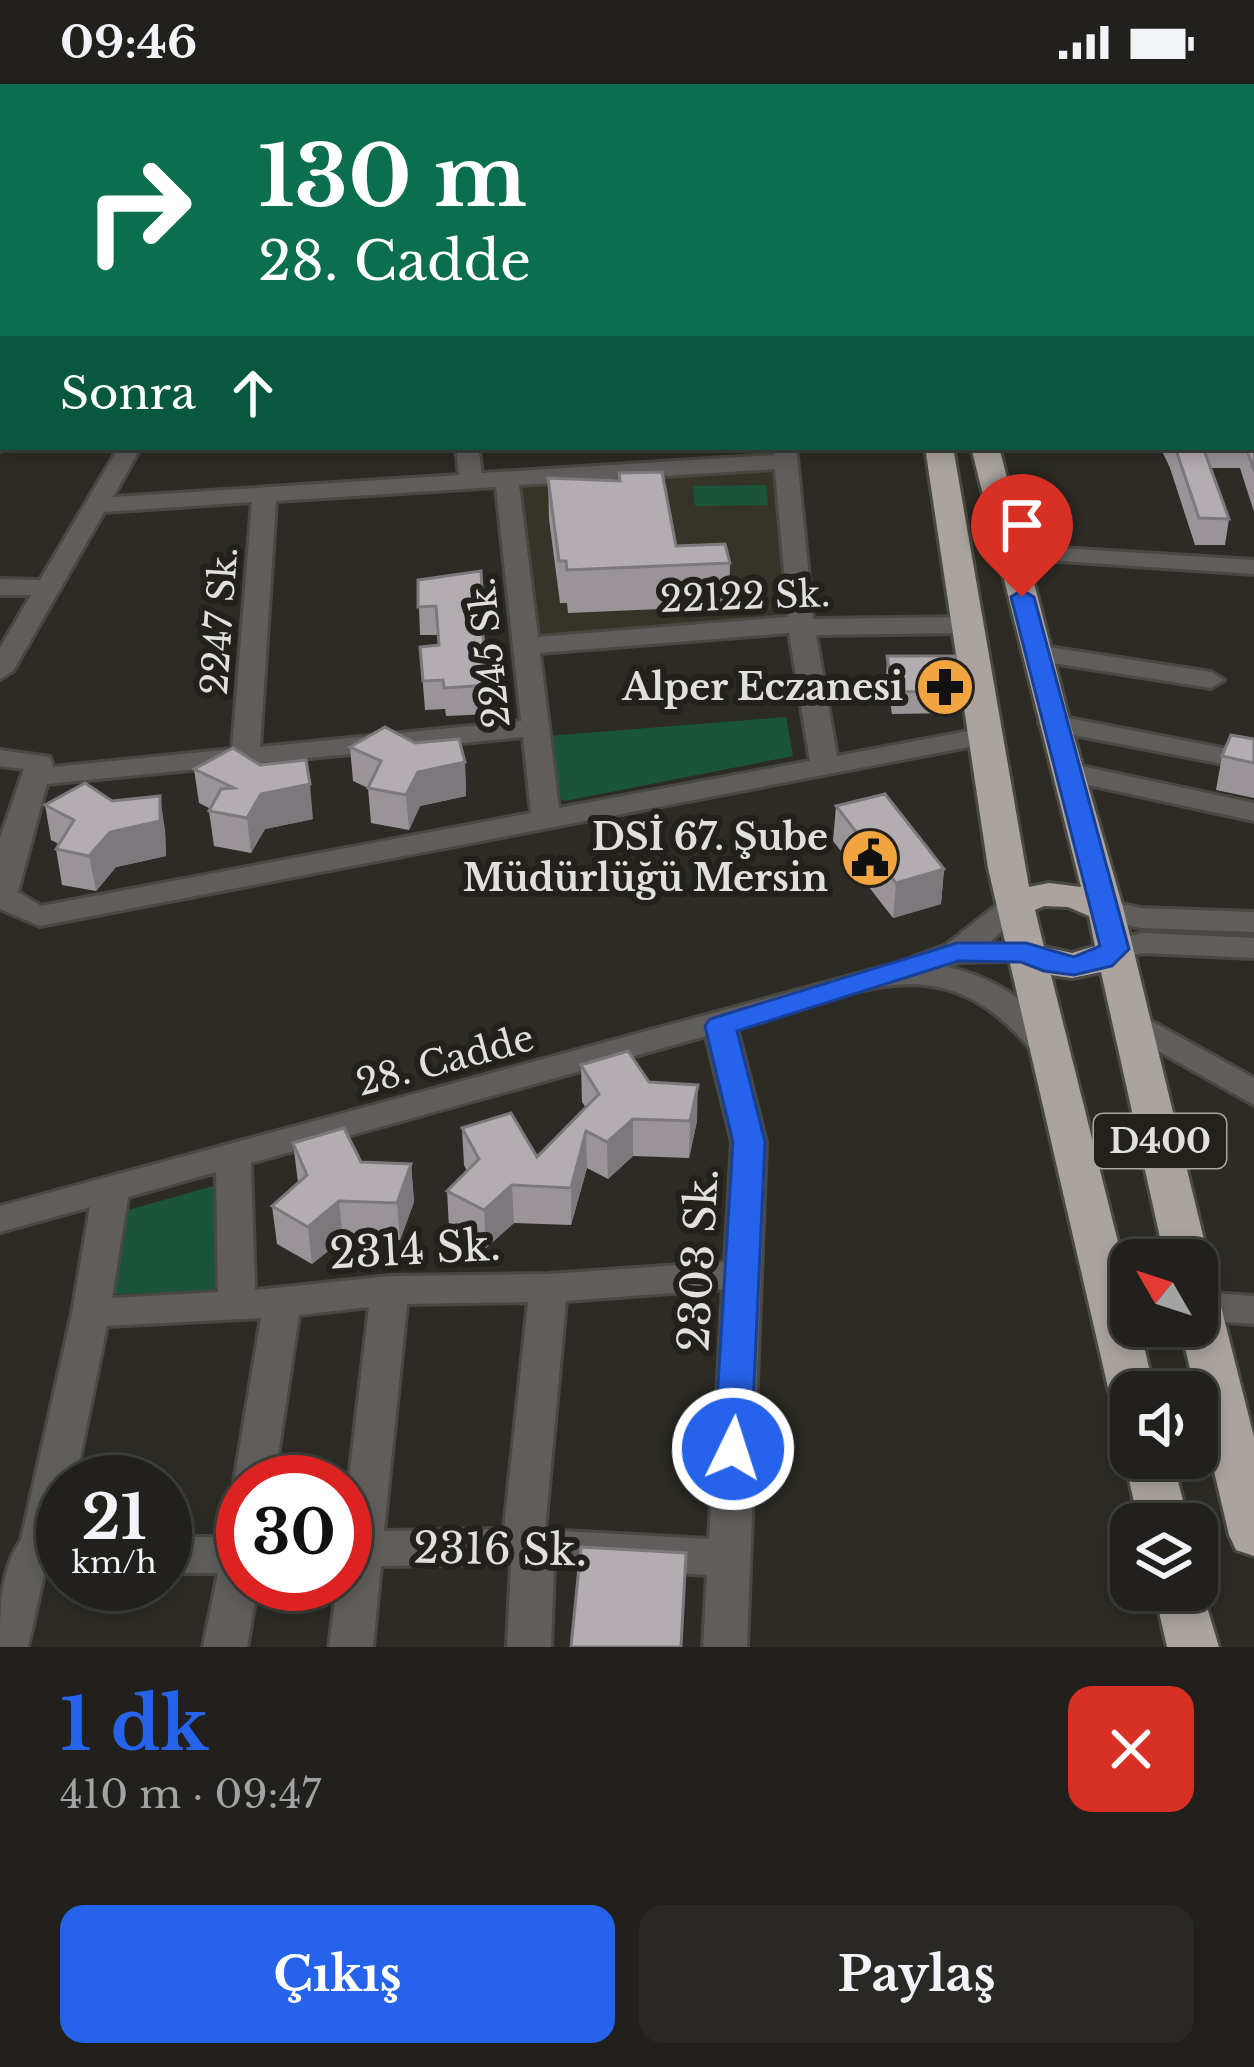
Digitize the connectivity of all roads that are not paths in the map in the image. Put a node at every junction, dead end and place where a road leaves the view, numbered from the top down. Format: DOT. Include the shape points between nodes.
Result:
graph roads {
  1 [pos="128,450"];
  2 [pos="467,450"];
  3 [pos="939,450"];
  4 [pos="986,450"];
  5 [pos="786,454"];
  6 [pos="507,479"];
  7 [pos="472,481"];
  8 [pos="265,492"];
  9 [pos="96,505"];
  10 [pos="1011,552"];
  11 [pos="1254,568"];
  12 [pos="0,587"];
  13 [pos="48,589"];
  14 [pos="801,624"];
  15 [pos="968,625"];
  16 [pos="524,646"];
  17 [pos="1036,653"];
  18 [pos="0,671"];
  19 [pos="1211,680"];
  20 [pos="1053,723"];
  21 [pos="533,728"];
  22 [pos="984,736"];
  23 [pos="245,757"];
  24 [pos="0,758"];
  25 [pos="1254,761"];
  26 [pos="824,763"];
  27 [pos="1067,772"];
  28 [pos="36,777"];
  29 [pos="1254,812"];
  30 [pos="546,818"];
  31 [pos="1015,906"];
  32 [pos="1106,911"];
  33 [pos="1254,922"];
  34 [pos="1254,948"];
  35 [pos="1115,949"];
  36 [pos="957,952"];
  37 [pos="1026,952"];
  38 [pos="909,970"];
  39 [pos="1133,1022"];
  40 [pos="720,1026"];
  41 [pos="1049,1049"];
  42 [pos="1254,1093"];
  43 [pos="233,1158"];
  44 [pos="111,1189"];
  45 [pos="0,1219"];
  46 [pos="1182,1239"];
  47 [pos="744,1274"];
  48 [pos="548,1288"];
  49 [pos="390,1290"];
  50 [pos="282,1303"];
  51 [pos="236,1304"];
  52 [pos="1218,1307"];
  53 [pos="1254,1310"];
  54 [pos="91,1313"];
  55 [pos="1207,1347"];
  56 [pos="1127,1371"];
  57 [pos="258,1455"];
  58 [pos="366,1455"];
  59 [pos="1254,1535"];
  60 [pos="523,1546"];
  61 [pos="372,1548"];
  62 [pos="727,1558"];
  63 [pos="30,1562"];
  64 [pos="232,1611"];
  65 [pos="351,1611"];
  66 [pos="1185,1611"];
  67 [pos="6,1647"];
  68 [pos="225,1647"];
  69 [pos="351,1647"];
  70 [pos="529,1647"];
  71 [pos="724,1647"];
  72 [pos="1193,1647"];
  1 -- 9 [label="street"];
  2 -- 7 [label="street"];
  3 -- 15 [label="highway, D400"];
  4 -- 10 [label="highway, D400"];
  5 -- 6 [label="street"];
  5 -- 14 [label="street"];
  6 -- 7 [label="street"];
  6 -- 16 [label="street, 2245 Sk."];
  7 -- 8 [label="street"];
  8 -- 9 [label="street"];
  8 -- 23 [label="street, 2247 Sk."];
  9 -- 13 [label="street"];
  10 -- 11 [label="street"];
  10 -- 17 [label="highway, D400"];
  12 -- 13 [label="street"];
  13 -- 18 [label="street"];
  14 -- 15 [label="street, 22122 Sk."];
  14 -- 16 [label="street, 22122 Sk."];
  14 -- 26 [label="street"];
  15 -- 22 [label="highway, D400"];
  16 -- 21 [label="street, 2245 Sk."];
  17 -- 19 [label="street"];
  17 -- 20 [label="highway, D400"];
  20 -- 25 [label="street"];
  20 -- 27 [label="highway, D400"];
  21 -- 23 [label="street"];
  21 -- 30 [label="street, 2245 Sk."];
  22 -- 26 [label="street"];
  22 -- 31 [label="highway, D400"];
  23 -- 28 [label="street"];
  24 -- 28 [label="street" via="40,763"];
  26 -- 30 [label="street"];
  27 -- 29 [label="street"];
  27 -- 32 [label="highway, D400"];
  28 -- 30 [label="street" via="2,894 40,916"];
  31 -- 32 [label="highway" via="1055,894"];
  31 -- 36 [label="street, 28. Cadde"];
  31 -- 37 [label="highway, D400"];
  32 -- 33 [label="street"];
  32 -- 35 [label="highway, D400"];
  34 -- 35 [label="street"];
  35 -- 37 [label="highway" via="1074,966"];
  35 -- 39 [label="highway, D400"];
  36 -- 37 [label="street, 28. Cadde"];
  36 -- 38 [label="street, 28. Cadde"];
  37 -- 41 [label="highway, D400"];
  38 -- 40 [label="street, 28. Cadde"];
  38 -- 41 [label="street, 28. Cadde" via="968,980 1012,1003"];
  39 -- 42 [label="street"];
  39 -- 46 [label="highway, D400"];
  40 -- 43 [label="street, 28. Cadde"];
  40 -- 47 [label="street, 2303 Sk." via="749,1142"];
  41 -- 56 [label="highway, D400"];
  43 -- 44 [label="street, 28. Cadde"];
  43 -- 51 [label="street"];
  44 -- 45 [label="street, 28. Cadde"];
  44 -- 54 [label="street"];
  47 -- 48 [label="street, 2314 Sk."];
  47 -- 62 [label="street, 2303 Sk."];
  48 -- 49 [label="street, 2314 Sk."];
  48 -- 60 [label="street"];
  49 -- 50 [label="street, 2314 Sk."];
  49 -- 58 [label="street"];
  50 -- 51 [label="street, 2314 Sk."];
  50 -- 57 [label="street"];
  51 -- 54 [label="street, 2314 Sk."];
  52 -- 53 [label="street"];
  54 -- 63 [label="street" via="40,1547"];
  55 -- 59 [label="highway"];
  60 -- 61 [label="street, 2316 Sk."];
  60 -- 62 [label="street, 2316 Sk."];
  60 -- 70 [label="street" via="535,1570"];
  62 -- 71 [label="street, 2303 Sk."];
  63 -- 67 [label="street"];
  64 -- 68 [label="street"];
  65 -- 69 [label="street"];
  66 -- 72 [label="highway"];
}
